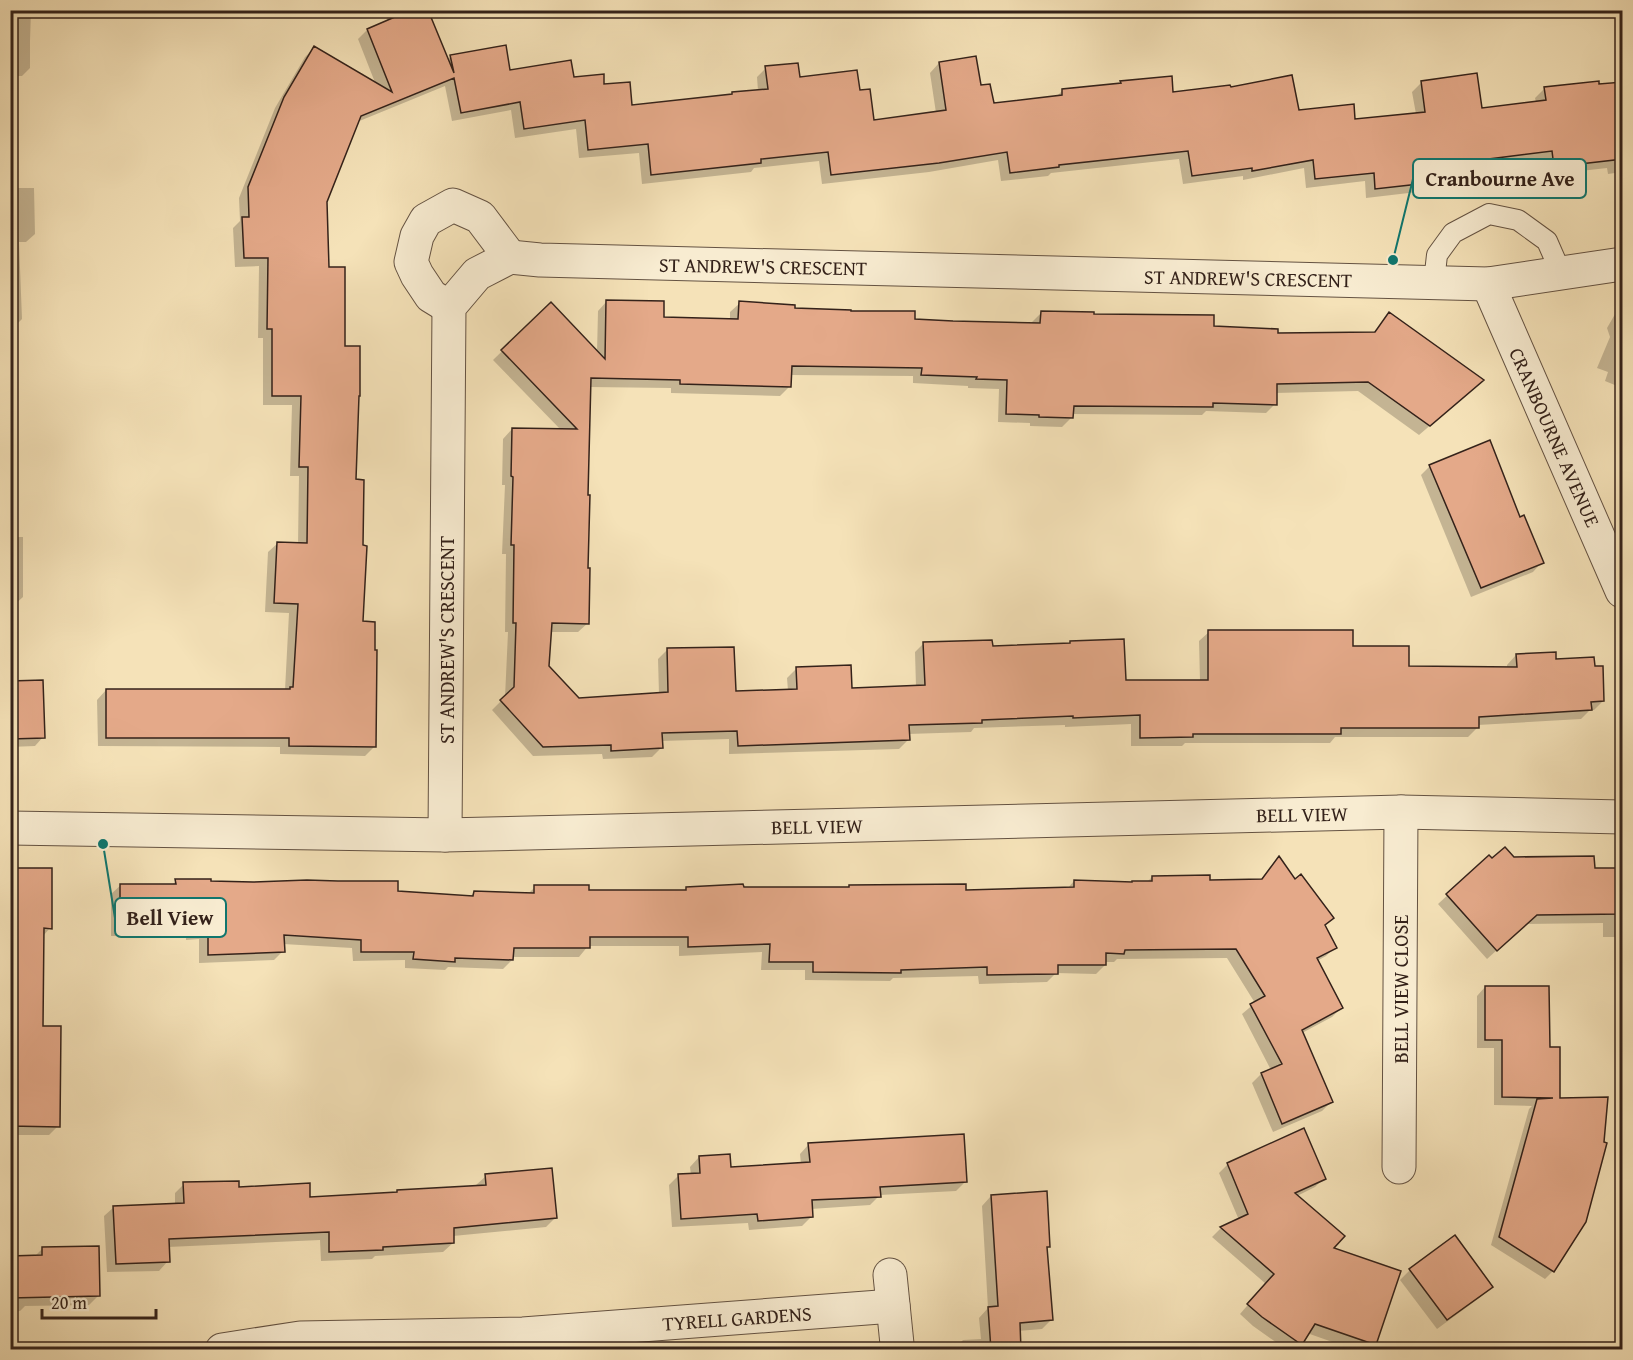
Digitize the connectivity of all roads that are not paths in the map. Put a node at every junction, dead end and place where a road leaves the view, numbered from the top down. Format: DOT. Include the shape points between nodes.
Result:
graph roads {
  1 [pos="510,257"];
  2 [pos="1623,264"];
  3 [pos="1561,273"];
  4 [pos="1434,282"];
  5 [pos="1488,284"];
  6 [pos="449,307"];
  7 [pos="1623,591"];
  8 [pos="1401,812"];
  9 [pos="1623,817"];
  10 [pos="10,828"];
  11 [pos="445,835"];
  12 [pos="1399,1167"];
  13 [pos="897,1344"];
  14 [pos="222,1350"];
  1 -- 4 [label="street, ST ANDREW'S CRESCENT"];
  1 -- 6 [label="street" via="477,274"];
  1 -- 6 [label="street" via="480,217 453,206 426,220 417,236 411,262 431,296"];
  2 -- 3 [label="street, ST ANDREW'S CRESCENT"];
  3 -- 4 [label="lane" via="1547,241 1518,220 1490,214 1453,233 1437,255"];
  3 -- 5 [label="street, ST ANDREW'S CRESCENT"];
  4 -- 5 [label="street, ST ANDREW'S CRESCENT"];
  5 -- 7 [label="street, CRANBOURNE AVENUE"];
  6 -- 11 [label="street, ST ANDREW'S CRESCENT"];
  8 -- 9 [label="street, BELL VIEW"];
  8 -- 11 [label="street, BELL VIEW"];
  8 -- 12 [label="street, BELL VIEW CLOSE"];
  10 -- 11 [label="street, BELL VIEW"];
  13 -- 14 [label="street, TYRELL GARDENS" via="892,1291 523,1334 300,1338"];
}
